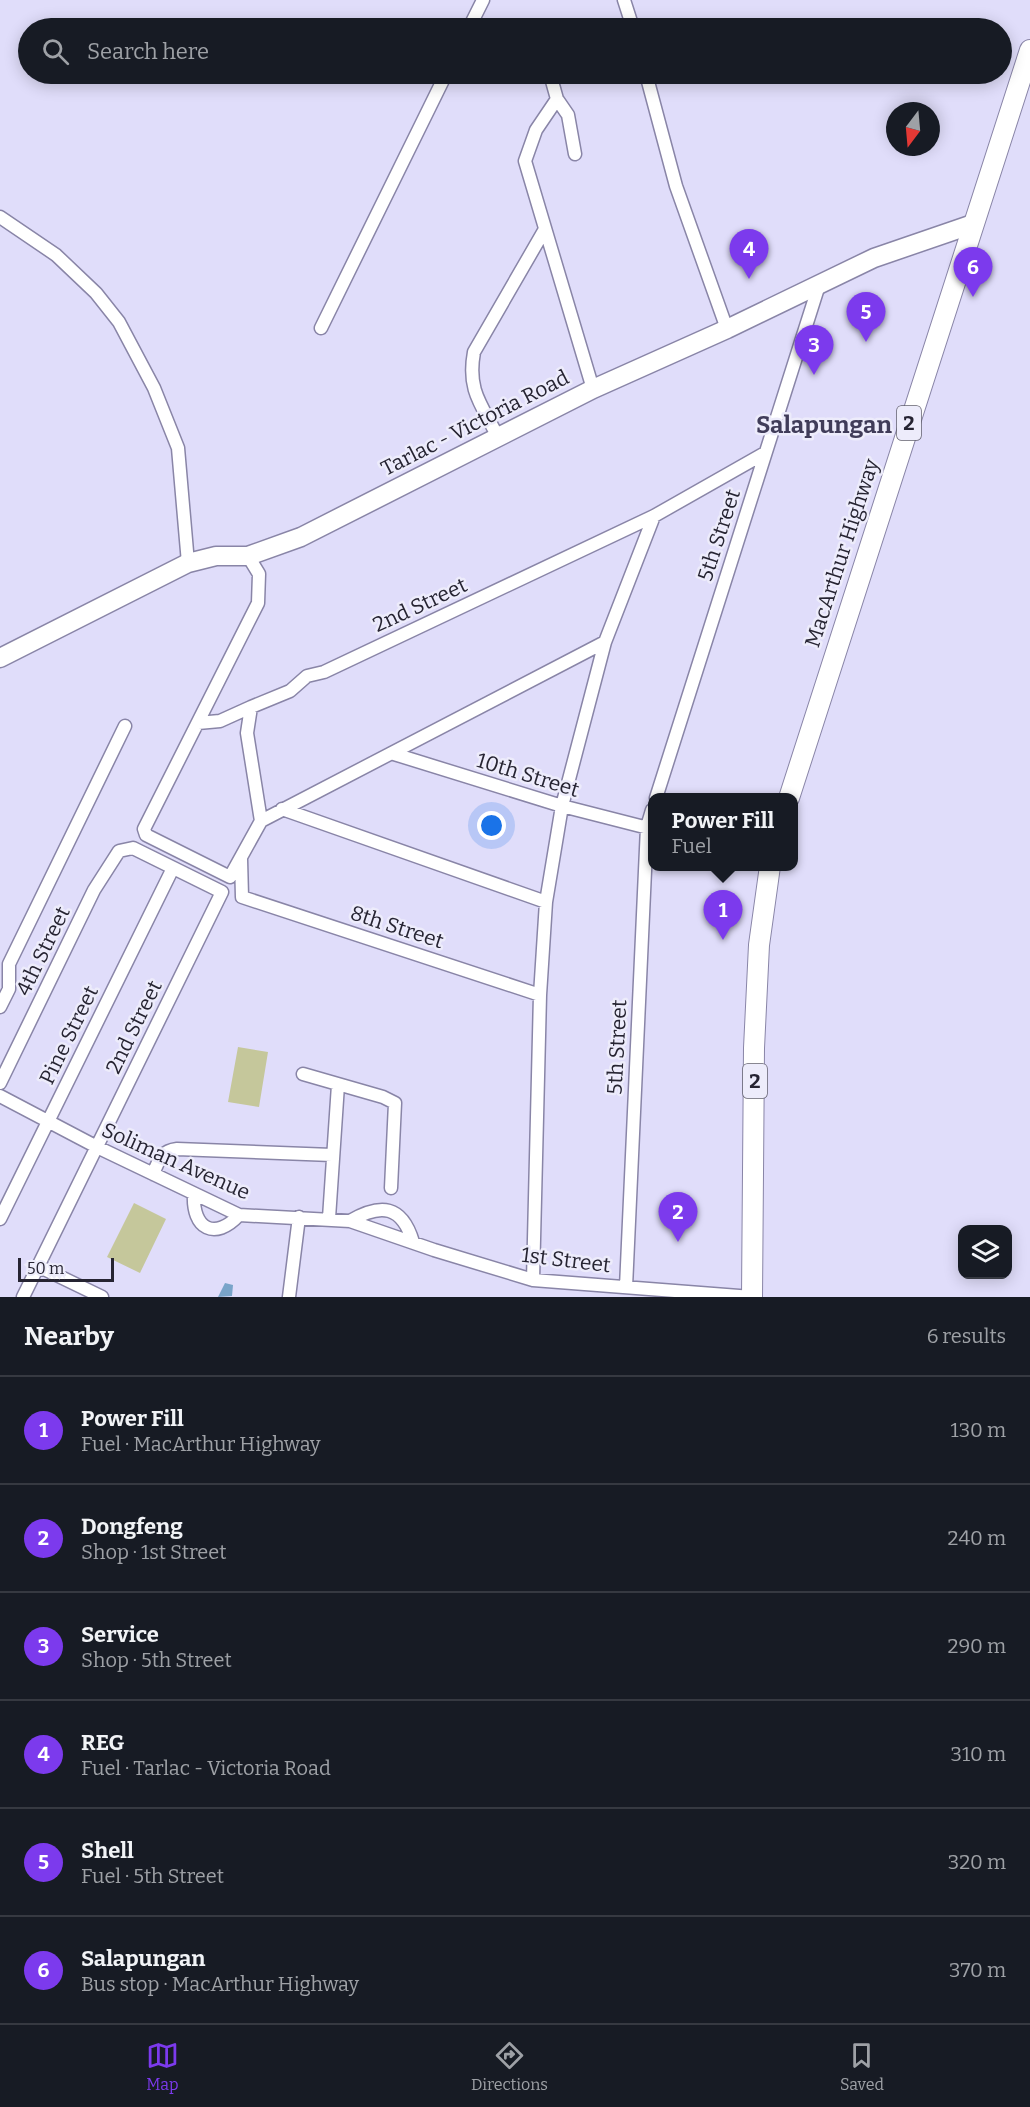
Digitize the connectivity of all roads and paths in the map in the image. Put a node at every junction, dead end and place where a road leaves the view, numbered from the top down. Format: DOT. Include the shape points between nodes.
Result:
graph roads {
  1 [pos="483,0"];
  2 [pos="624,0"];
  3 [pos="474,18"];
  4 [pos="630,18"];
  5 [pos="1030,50"];
  6 [pos="441,84"];
  7 [pos="553,84"];
  8 [pos="649,84"];
  9 [pos="558,99"];
  10 [pos="575,154"];
  11 [pos="0,217"];
  12 [pos="973,224"];
  13 [pos="545,229"];
  14 [pos="819,285"];
  15 [pos="321,328"];
  16 [pos="727,329"];
  17 [pos="593,389"];
  18 [pos="498,437"];
  19 [pos="765,453"];
  20 [pos="654,516"];
  21 [pos="248,556"];
  22 [pos="188,563"];
  23 [pos="605,642"];
  24 [pos="0,658"];
  25 [pos="251,708"];
  26 [pos="198,723"];
  27 [pos="125,726"];
  28 [pos="394,754"];
  29 [pos="659,793"];
  30 [pos="791,793"];
  31 [pos="562,806"];
  32 [pos="282,808"];
  33 [pos="261,821"];
  34 [pos="648,828"];
  35 [pos="241,857"];
  36 [pos="648,866"];
  37 [pos="173,868"];
  38 [pos="769,871"];
  39 [pos="546,902"];
  40 [pos="540,995"];
  41 [pos="0,1007"];
  42 [pos="303,1074"];
  43 [pos="0,1083"];
  44 [pos="338,1084"];
  45 [pos="0,1096"];
  46 [pos="48,1122"];
  47 [pos="97,1148"];
  48 [pos="332,1155"];
  49 [pos="153,1174"];
  50 [pos="391,1188"];
  51 [pos="194,1194"];
  52 [pos="239,1215"];
  53 [pos="299,1216"];
  54 [pos="329,1218"];
  55 [pos="0,1219"];
  56 [pos="350,1221"];
  57 [pos="382,1231"];
  58 [pos="413,1242"];
  59 [pos="38,1266"];
  60 [pos="533,1280"];
  61 [pos="626,1287"];
  62 [pos="88,1294"];
  63 [pos="23,1297"];
  64 [pos="102,1297"];
  65 [pos="289,1297"];
  66 [pos="752,1297"];
  1 -- 3 [label="street"];
  2 -- 4 [label="street"];
  5 -- 12 [label="highway, MacArthur Highway / 2"];
  6 -- 15 [label="street"];
  7 -- 9 [label="street"];
  8 -- 16 [label="street" via="676,186"];
  9 -- 10 [label="street" via="568,115"];
  9 -- 13 [label="street" via="536,130 525,161"];
  11 -- 22 [label="street" via="56,255 96,293 118,322 154,388 178,448"];
  12 -- 14 [label="main road, Tarlac - Victoria Road" via="892,251"];
  12 -- 30 [label="highway, MacArthur Highway / 2"];
  13 -- 17 [label="street"];
  13 -- 18 [label="street" via="474,352 472,385"];
  14 -- 16 [label="main road, Tarlac - Victoria Road"];
  14 -- 19 [label="street, 5th Street"];
  16 -- 17 [label="main road, Tarlac - Victoria Road"];
  17 -- 18 [label="main road, Tarlac - Victoria Road"];
  18 -- 21 [label="main road, Tarlac - Victoria Road" via="301,537"];
  19 -- 20 [label="street, 2nd Street"];
  19 -- 29 [label="street, 5th Street"];
  20 -- 23 [label="street"];
  20 -- 25 [label="street, 2nd Street" via="324,672 307,676 290,691"];
  21 -- 22 [label="main road, Tarlac - Victoria Road" via="216,556"];
  21 -- 26 [label="street" via="259,574 258,603"];
  22 -- 24 [label="main road, Tarlac - Victoria Road"];
  23 -- 28 [label="street"];
  23 -- 31 [label="street"];
  25 -- 26 [label="street, 2nd Street" via="220,721"];
  25 -- 33 [label="street" via="247,733"];
  26 -- 35 [label="street" via="144,829 146,835 230,877"];
  27 -- 41 [label="street" via="9,964 9,989"];
  28 -- 31 [label="street, 10th Street"];
  28 -- 32 [label="street"];
  31 -- 34 [label="street, 10th Street"];
  31 -- 39 [label="street"];
  32 -- 33 [label="street"];
  32 -- 39 [label="street"];
  33 -- 35 [label="street"];
  35 -- 40 [label="street, 8th Street" via="242,897"];
  36 -- 61 [label="street, 5th Street"];
  37 -- 43 [label="street, 4th Street" via="133,848 119,851 94,890"];
  37 -- 46 [label="street, Pine Street"];
  37 -- 47 [label="street, 2nd Street" via="222,892"];
  38 -- 66 [label="highway, 2" via="756,1004"];
  39 -- 40 [label="street"];
  40 -- 60 [label="street"];
  42 -- 44 [label="street"];
  44 -- 48 [label="street"];
  44 -- 50 [label="street" via="395,1103"];
  45 -- 46 [label="street, Soliman Avenue"];
  46 -- 47 [label="street, Soliman Avenue"];
  46 -- 55 [label="street, Pine Street"];
  47 -- 49 [label="street, Soliman Avenue"];
  47 -- 59 [label="street, 2nd Street"];
  48 -- 49 [label="street" via="177,1149 161,1155"];
  48 -- 54 [label="street"];
  49 -- 51 [label="street, Soliman Avenue"];
  51 -- 52 [label="street, Soliman Avenue"];
  51 -- 52 [label="street" via="194,1211 203,1225 215,1230 228,1227"];
  52 -- 53 [label="street, Soliman Avenue"];
  53 -- 54 [label="street, Soliman Avenue"];
  53 -- 65 [label="street"];
  54 -- 56 [label="street, Soliman Avenue"];
  56 -- 57 [label="street, Soliman Avenue"];
  56 -- 58 [label="street" via="376,1209 389,1211 409,1227"];
  57 -- 58 [label="street, 1st Street"];
  58 -- 60 [label="street, 1st Street"];
  59 -- 62 [label="street"];
  59 -- 63 [label="street, 2nd Street"];
  60 -- 61 [label="street, 1st Street"];
  61 -- 66 [label="street, 1st Street"];
  62 -- 64 [label="street"];
}
